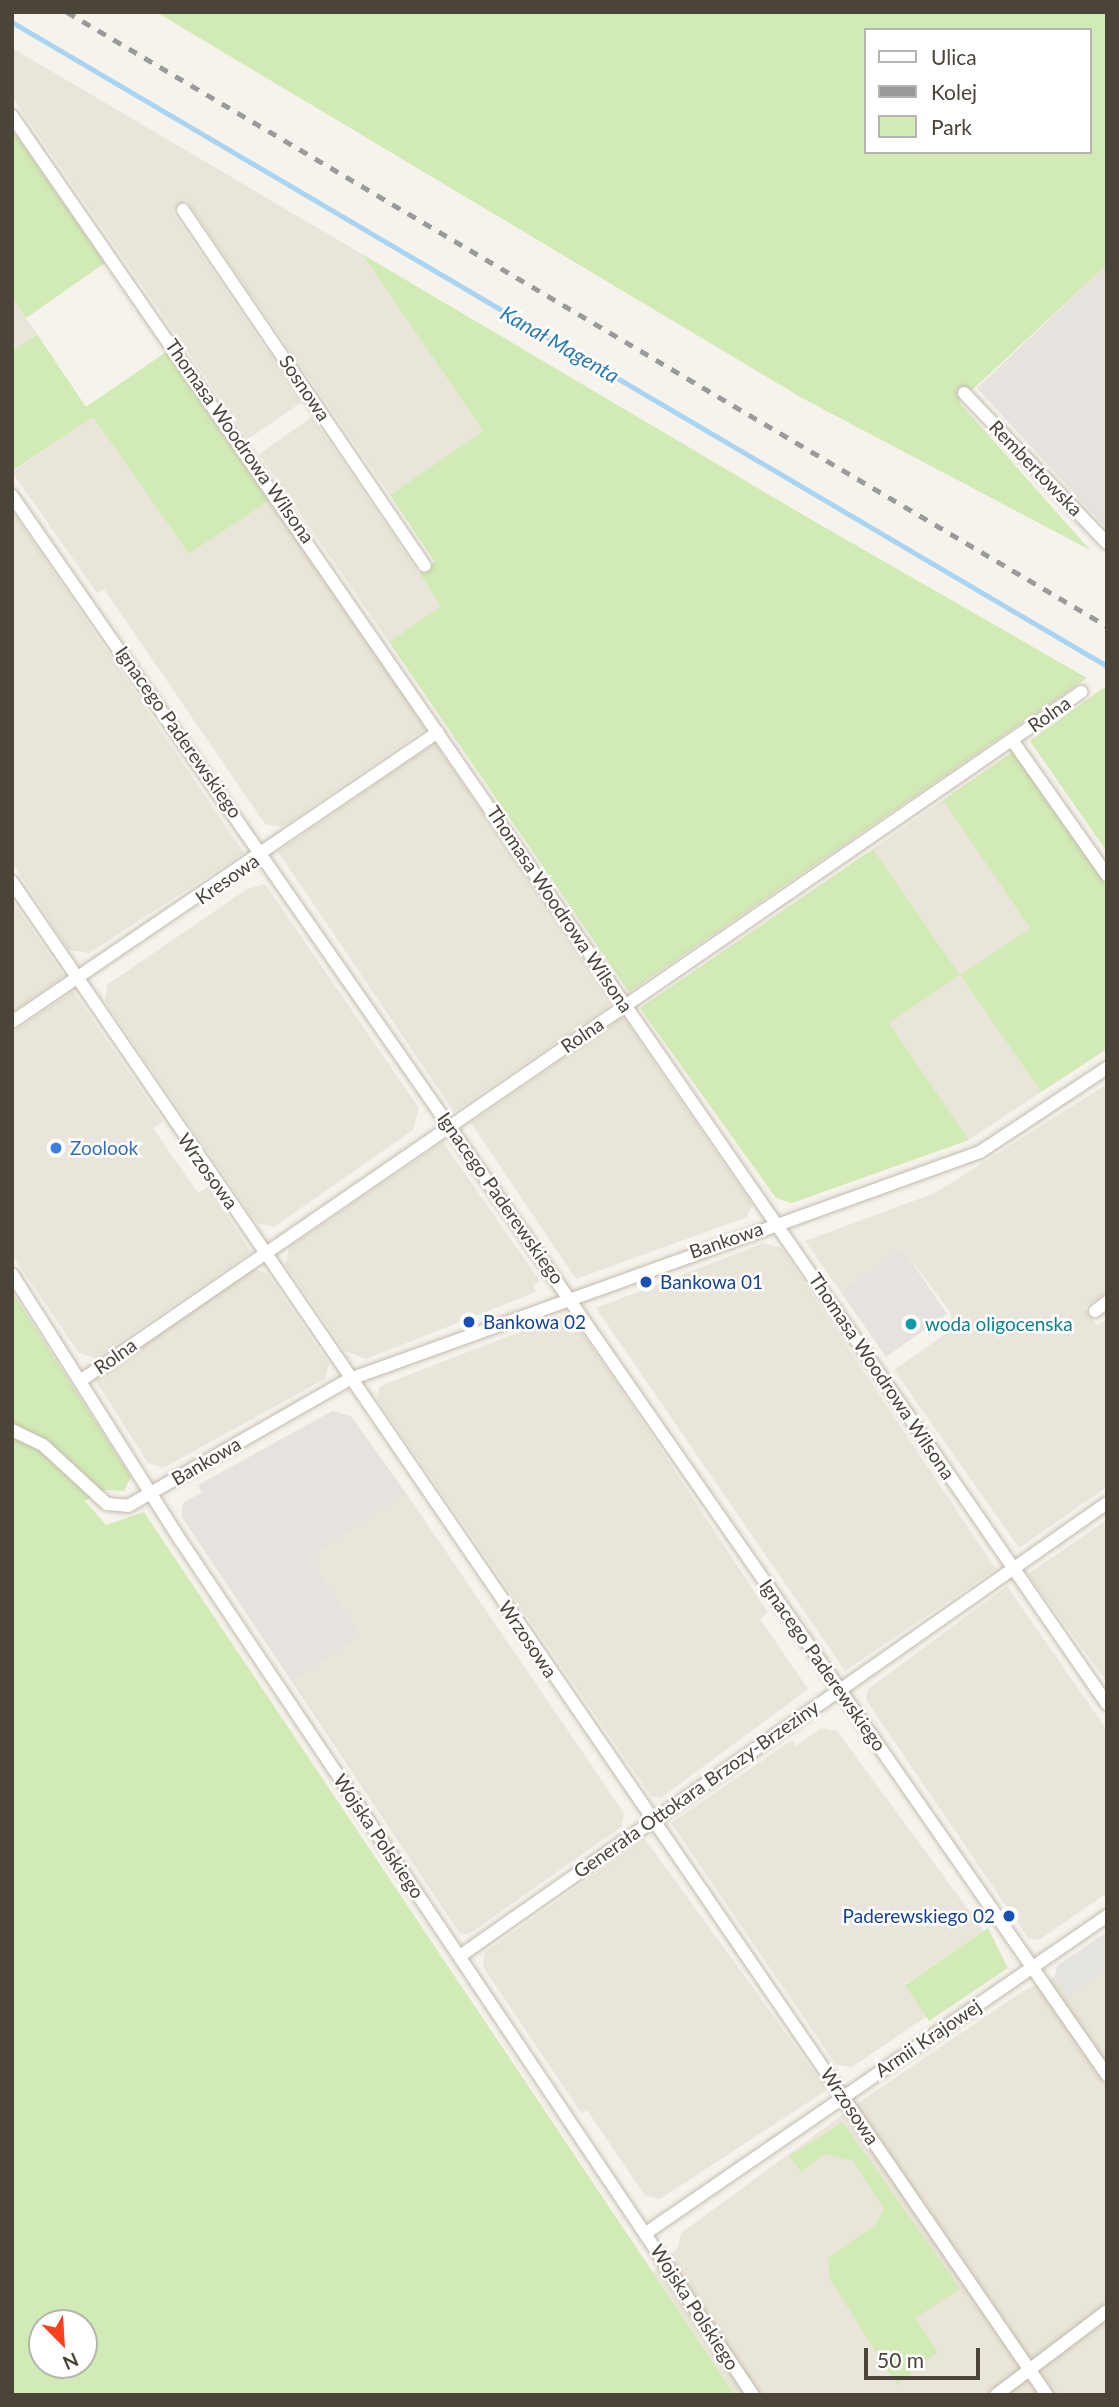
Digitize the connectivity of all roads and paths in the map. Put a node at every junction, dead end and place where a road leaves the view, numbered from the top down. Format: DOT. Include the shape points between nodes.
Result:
graph roads {
  1 [pos="12,116"];
  2 [pos="183,210"];
  3 [pos="964,393"];
  4 [pos="12,496"];
  5 [pos="1107,542"];
  6 [pos="425,566"];
  7 [pos="1081,692"];
  8 [pos="438,732"];
  9 [pos="1012,740"];
  10 [pos="263,854"];
  11 [pos="1107,875"];
  12 [pos="12,882"];
  13 [pos="78,979"];
  14 [pos="626,1006"];
  15 [pos="12,1022"];
  16 [pos="1107,1068"];
  17 [pos="448,1122"];
  18 [pos="777,1222"];
  19 [pos="265,1250"];
  20 [pos="12,1274"];
  21 [pos="569,1296"];
  22 [pos="1107,1302"];
  23 [pos="1095,1311"];
  24 [pos="83,1379"];
  25 [pos="350,1379"];
  26 [pos="12,1430"];
  27 [pos="151,1493"];
  28 [pos="1107,1503"];
  29 [pos="1014,1566"];
  30 [pos="839,1687"];
  31 [pos="1107,1704"];
  32 [pos="652,1820"];
  33 [pos="1107,1916"];
  34 [pos="460,1956"];
  35 [pos="1032,1967"];
  36 [pos="1107,2075"];
  37 [pos="843,2096"];
  38 [pos="646,2233"];
  39 [pos="1107,2311"];
  40 [pos="1028,2367"];
  41 [pos="753,2395"];
  42 [pos="996,2395"];
  43 [pos="1047,2395"];
  1 -- 8 [label="street, Thomasa Woodrowa Wilsona"];
  2 -- 6 [label="street, Sosnowa"];
  3 -- 5 [label="street, Rembertowska"];
  4 -- 10 [label="street, Ignacego Paderewskiego"];
  7 -- 9 [label="street, Rolna"];
  8 -- 10 [label="street, Kresowa"];
  8 -- 14 [label="street, Thomasa Woodrowa Wilsona"];
  9 -- 11 [label="street"];
  9 -- 14 [label="street, Rolna"];
  10 -- 13 [label="street, Kresowa"];
  10 -- 17 [label="street, Ignacego Paderewskiego"];
  12 -- 13 [label="street, Wrzosowa"];
  13 -- 15 [label="street, Kresowa"];
  13 -- 19 [label="street, Wrzosowa"];
  14 -- 17 [label="street, Rolna"];
  14 -- 18 [label="street, Thomasa Woodrowa Wilsona"];
  16 -- 18 [label="street, Bankowa" via="981,1152"];
  17 -- 19 [label="street, Rolna"];
  17 -- 21 [label="street, Ignacego Paderewskiego"];
  18 -- 21 [label="street, Bankowa"];
  18 -- 29 [label="street, Thomasa Woodrowa Wilsona"];
  19 -- 24 [label="street, Rolna"];
  19 -- 25 [label="street, Wrzosowa"];
  20 -- 24 [label="street, Wojska Polskiego"];
  21 -- 25 [label="street, Bankowa"];
  21 -- 30 [label="street, Ignacego Paderewskiego"];
  22 -- 23 [label="street"];
  24 -- 27 [label="street, Wojska Polskiego"];
  25 -- 27 [label="street, Bankowa"];
  25 -- 32 [label="street, Wrzosowa"];
  26 -- 27 [label="street, Bankowa" via="43,1445 107,1504 128,1506"];
  27 -- 34 [label="street, Wojska Polskiego"];
  28 -- 29 [label="street, Generała Ottokara Brzozy-Brzeziny"];
  29 -- 30 [label="street, Generała Ottokara Brzozy-Brzeziny"];
  29 -- 31 [label="street, Thomasa Woodrowa Wilsona"];
  30 -- 32 [label="street, Generała Ottokara Brzozy-Brzeziny"];
  30 -- 35 [label="street, Ignacego Paderewskiego"];
  32 -- 34 [label="street, Generała Ottokara Brzozy-Brzeziny"];
  32 -- 37 [label="street, Wrzosowa"];
  33 -- 35 [label="street, Armii Krajowej"];
  34 -- 38 [label="street, Wojska Polskiego"];
  35 -- 36 [label="street, Ignacego Paderewskiego"];
  35 -- 37 [label="street, Armii Krajowej"];
  37 -- 38 [label="street, Armii Krajowej"];
  37 -- 40 [label="street, Wrzosowa"];
  38 -- 41 [label="street, Wojska Polskiego"];
  39 -- 40 [label="street"];
  40 -- 42 [label="street"];
  40 -- 43 [label="street, Wrzosowa"];
}
